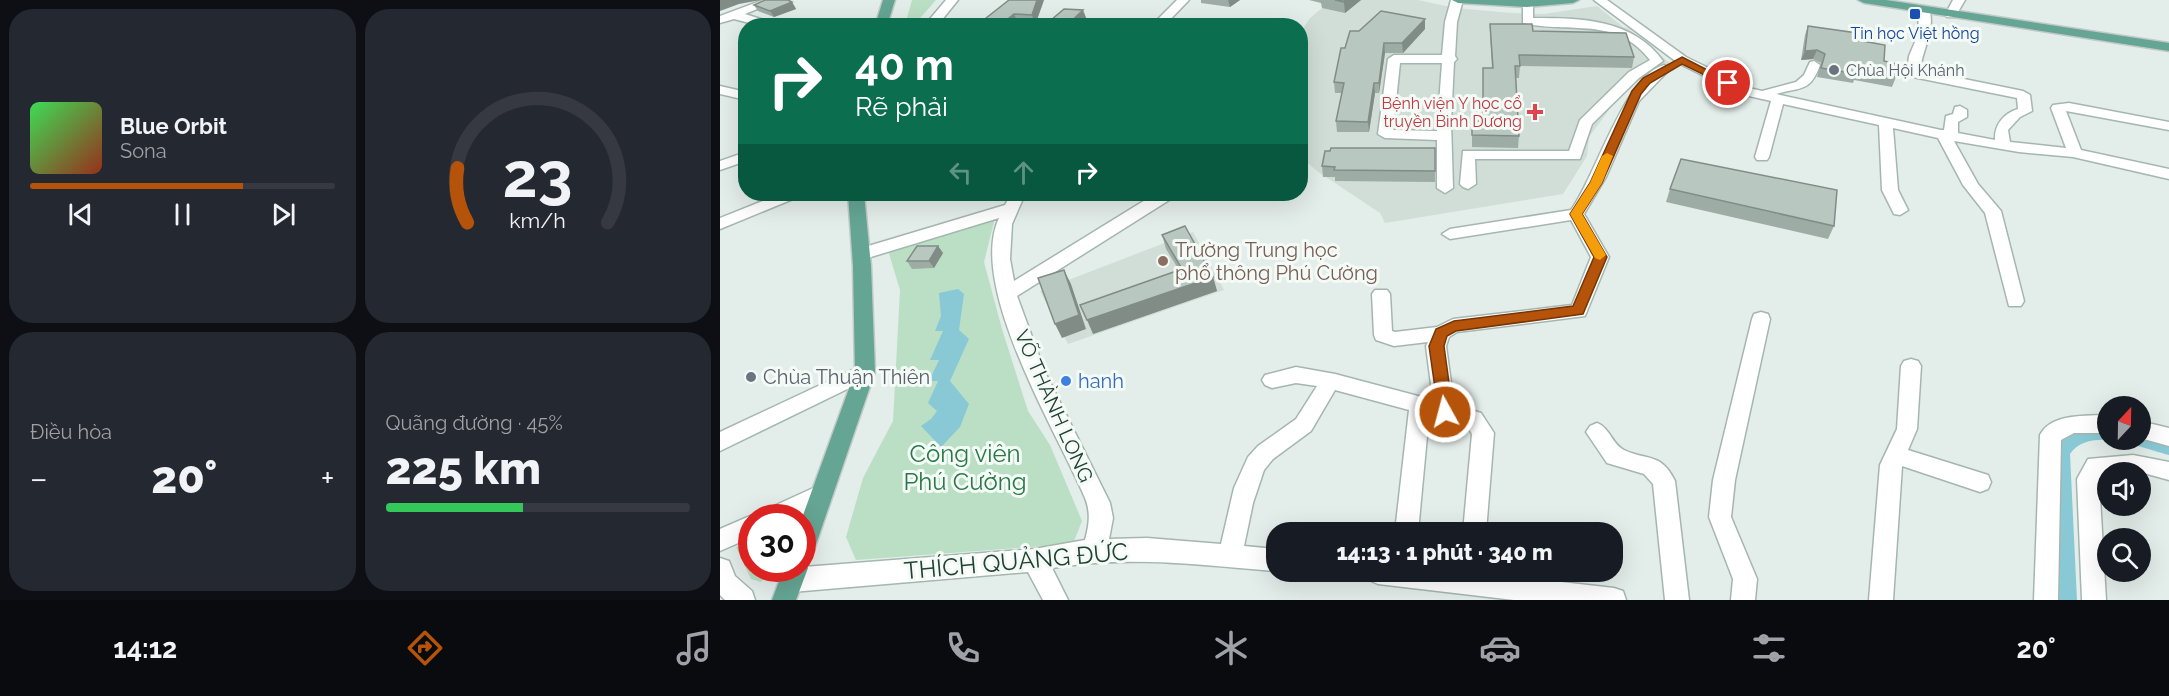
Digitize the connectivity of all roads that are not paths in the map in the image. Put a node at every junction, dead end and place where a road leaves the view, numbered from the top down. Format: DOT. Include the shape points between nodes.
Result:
graph roads {
  1 [pos="773,0"];
  2 [pos="889,0"];
  3 [pos="952,0"];
  4 [pos="1183,0"];
  5 [pos="1457,0"];
  6 [pos="1573,0"];
  7 [pos="1599,0"];
  8 [pos="1864,0"];
  9 [pos="1959,0"];
  10 [pos="1506,2"];
  11 [pos="1527,4"];
  12 [pos="1925,11"];
  13 [pos="734,15"];
  14 [pos="1951,15"];
  15 [pos="746,18"];
  16 [pos="883,18"];
  17 [pos="937,18"];
  18 [pos="1165,18"];
  19 [pos="720,20"];
  20 [pos="2169,47"];
  21 [pos="1451,59"];
  22 [pos="1682,60"];
  23 [pos="1814,65"];
  24 [pos="720,90"];
  25 [pos="738,94"];
  26 [pos="1763,95"];
  27 [pos="1778,99"];
  28 [pos="1960,110"];
  29 [pos="1886,122"];
  30 [pos="2169,126"];
  31 [pos="1947,135"];
  32 [pos="1444,136"];
  33 [pos="2003,145"];
  34 [pos="2075,153"];
  35 [pos="1762,157"];
  36 [pos="738,159"];
  37 [pos="720,166"];
  38 [pos="2169,174"];
  39 [pos="1468,184"];
  40 [pos="1445,188"];
  41 [pos="775,201"];
  42 [pos="857,201"];
  43 [pos="1014,201"];
  44 [pos="1155,201"];
  45 [pos="1900,210"];
  46 [pos="1576,214"];
  47 [pos="720,224"];
  48 [pos="1450,234"];
  49 [pos="861,254"];
  50 [pos="1007,294"];
  51 [pos="1381,294"];
  52 [pos="2015,301"];
  53 [pos="1761,319"];
  54 [pos="1441,333"];
  55 [pos="1911,366"];
  56 [pos="865,372"];
  57 [pos="1272,381"];
  58 [pos="1329,381"];
  59 [pos="1420,405"];
  60 [pos="1445,412"];
  61 [pos="2097,424"];
  62 [pos="1598,432"];
  63 [pos="2151,432"];
  64 [pos="2169,437"];
  65 [pos="720,442"];
  66 [pos="1895,455"];
  67 [pos="2169,471"];
  68 [pos="1980,482"];
  69 [pos="822,494"];
  70 [pos="801,504"];
  71 [pos="816,511"];
  72 [pos="1407,522"];
  73 [pos="1476,522"];
  74 [pos="738,532"];
  75 [pos="720,540"];
  76 [pos="1095,550"];
  77 [pos="1230,556"];
  78 [pos="1266,559"];
  79 [pos="1034,560"];
  80 [pos="720,569"];
  81 [pos="1503,582"];
  82 [pos="791,583"];
  83 [pos="743,600"];
  84 [pos="1056,600"];
  85 [pos="1614,600"];
  86 [pos="1677,600"];
  87 [pos="1743,600"];
  88 [pos="1881,600"];
  89 [pos="2046,600"];
  90 [pos="2094,600"];
  1 -- 13 [label="street"];
  2 -- 16 [label="main road"];
  3 -- 17 [label="street"];
  4 -- 18 [label="street"];
  5 -- 10 [label="main road"];
  5 -- 21 [label="street" via="1451,22"];
  6 -- 11 [label="main road"];
  7 -- 22 [label="street"];
  8 -- 12 [label="main road"];
  9 -- 14 [label="street"];
  10 -- 11 [label="main road"];
  11 -- 39 [label="street" via="1527,21 1578,22 1608,28 1636,39 1651,50 1657,62 1634,75 1585,123 1575,156 1468,154"];
  12 -- 14 [label="main road"];
  12 -- 33 [label="street" via="1924,35 1913,73 2023,95 2025,111 2015,114 2001,129"];
  13 -- 15 [label="street"];
  13 -- 19 [label="street"];
  14 -- 20 [label="main road"];
  21 -- 32 [label="street"];
  21 -- 32 [label="street" via="1394,59 1385,134"];
  22 -- 26 [label="street" via="1745,91"];
  22 -- 46 [label="street" via="1647,81 1636,93 1596,183"];
  23 -- 26 [label="street" via="1811,76 1801,84"];
  24 -- 25 [label="street"];
  26 -- 27 [label="street"];
  27 -- 29 [label="street"];
  27 -- 35 [label="street"];
  28 -- 31 [label="street" via="1960,117 1951,119"];
  29 -- 31 [label="street"];
  29 -- 45 [label="street" via="1890,190"];
  30 -- 34 [label="street" via="2058,108"];
  31 -- 33 [label="street"];
  31 -- 52 [label="street" via="1972,188 1993,211"];
  32 -- 40 [label="street"];
  33 -- 34 [label="street"];
  34 -- 38 [label="street"];
  36 -- 37 [label="street"];
  41 -- 47 [label="street"];
  42 -- 49 [label="main road"];
  43 -- 49 [label="street"];
  43 -- 50 [label="street, VÕ THÀNH LONG" via="1000,240"];
  44 -- 50 [label="street"];
  46 -- 48 [label="street"];
  46 -- 54 [label="street" via="1600,257 1579,311 1454,326"];
  49 -- 56 [label="main road"];
  50 -- 76 [label="street, VÕ THÀNH LONG" via="1025,349 1067,432 1101,513"];
  51 -- 54 [label="street" via="1383,335 1394,339"];
  53 -- 87 [label="street" via="1724,480 1720,518 1745,579"];
  54 -- 60 [label="street" via="1436,346"];
  55 -- 66 [label="street" via="1907,429"];
  56 -- 65 [label="street"];
  56 -- 69 [label="main road"];
  57 -- 58 [label="street" via="1296,375"];
  58 -- 59 [label="street"];
  58 -- 77 [label="street" via="1308,422 1262,456 1253,471"];
  59 -- 60 [label="street"];
  59 -- 72 [label="street"];
  60 -- 73 [label="street" via="1474,419 1483,434"];
  61 -- 89 [label="street" via="2071,425 2051,435"];
  62 -- 86 [label="street" via="1616,457 1651,466 1664,481"];
  63 -- 64 [label="street"];
  66 -- 68 [label="street"];
  66 -- 88 [label="street" via="1891,465"];
  67 -- 90 [label="street" via="2137,462 2119,463 2096,466 2088,478"];
  69 -- 70 [label="street"];
  69 -- 71 [label="main road"];
  74 -- 75 [label="street"];
  76 -- 77 [label="street, THÍCH QUẢNG ĐỨC" via="1147,549"];
  76 -- 79 [label="street, THÍCH QUẢNG ĐỨC"];
  77 -- 78 [label="street, THÍCH QUẢNG ĐỨC"];
  79 -- 82 [label="street, THÍCH QUẢNG ĐỨC"];
  79 -- 84 [label="street"];
  80 -- 83 [label="street" via="726,584"];
  81 -- 85 [label="street"];
}
